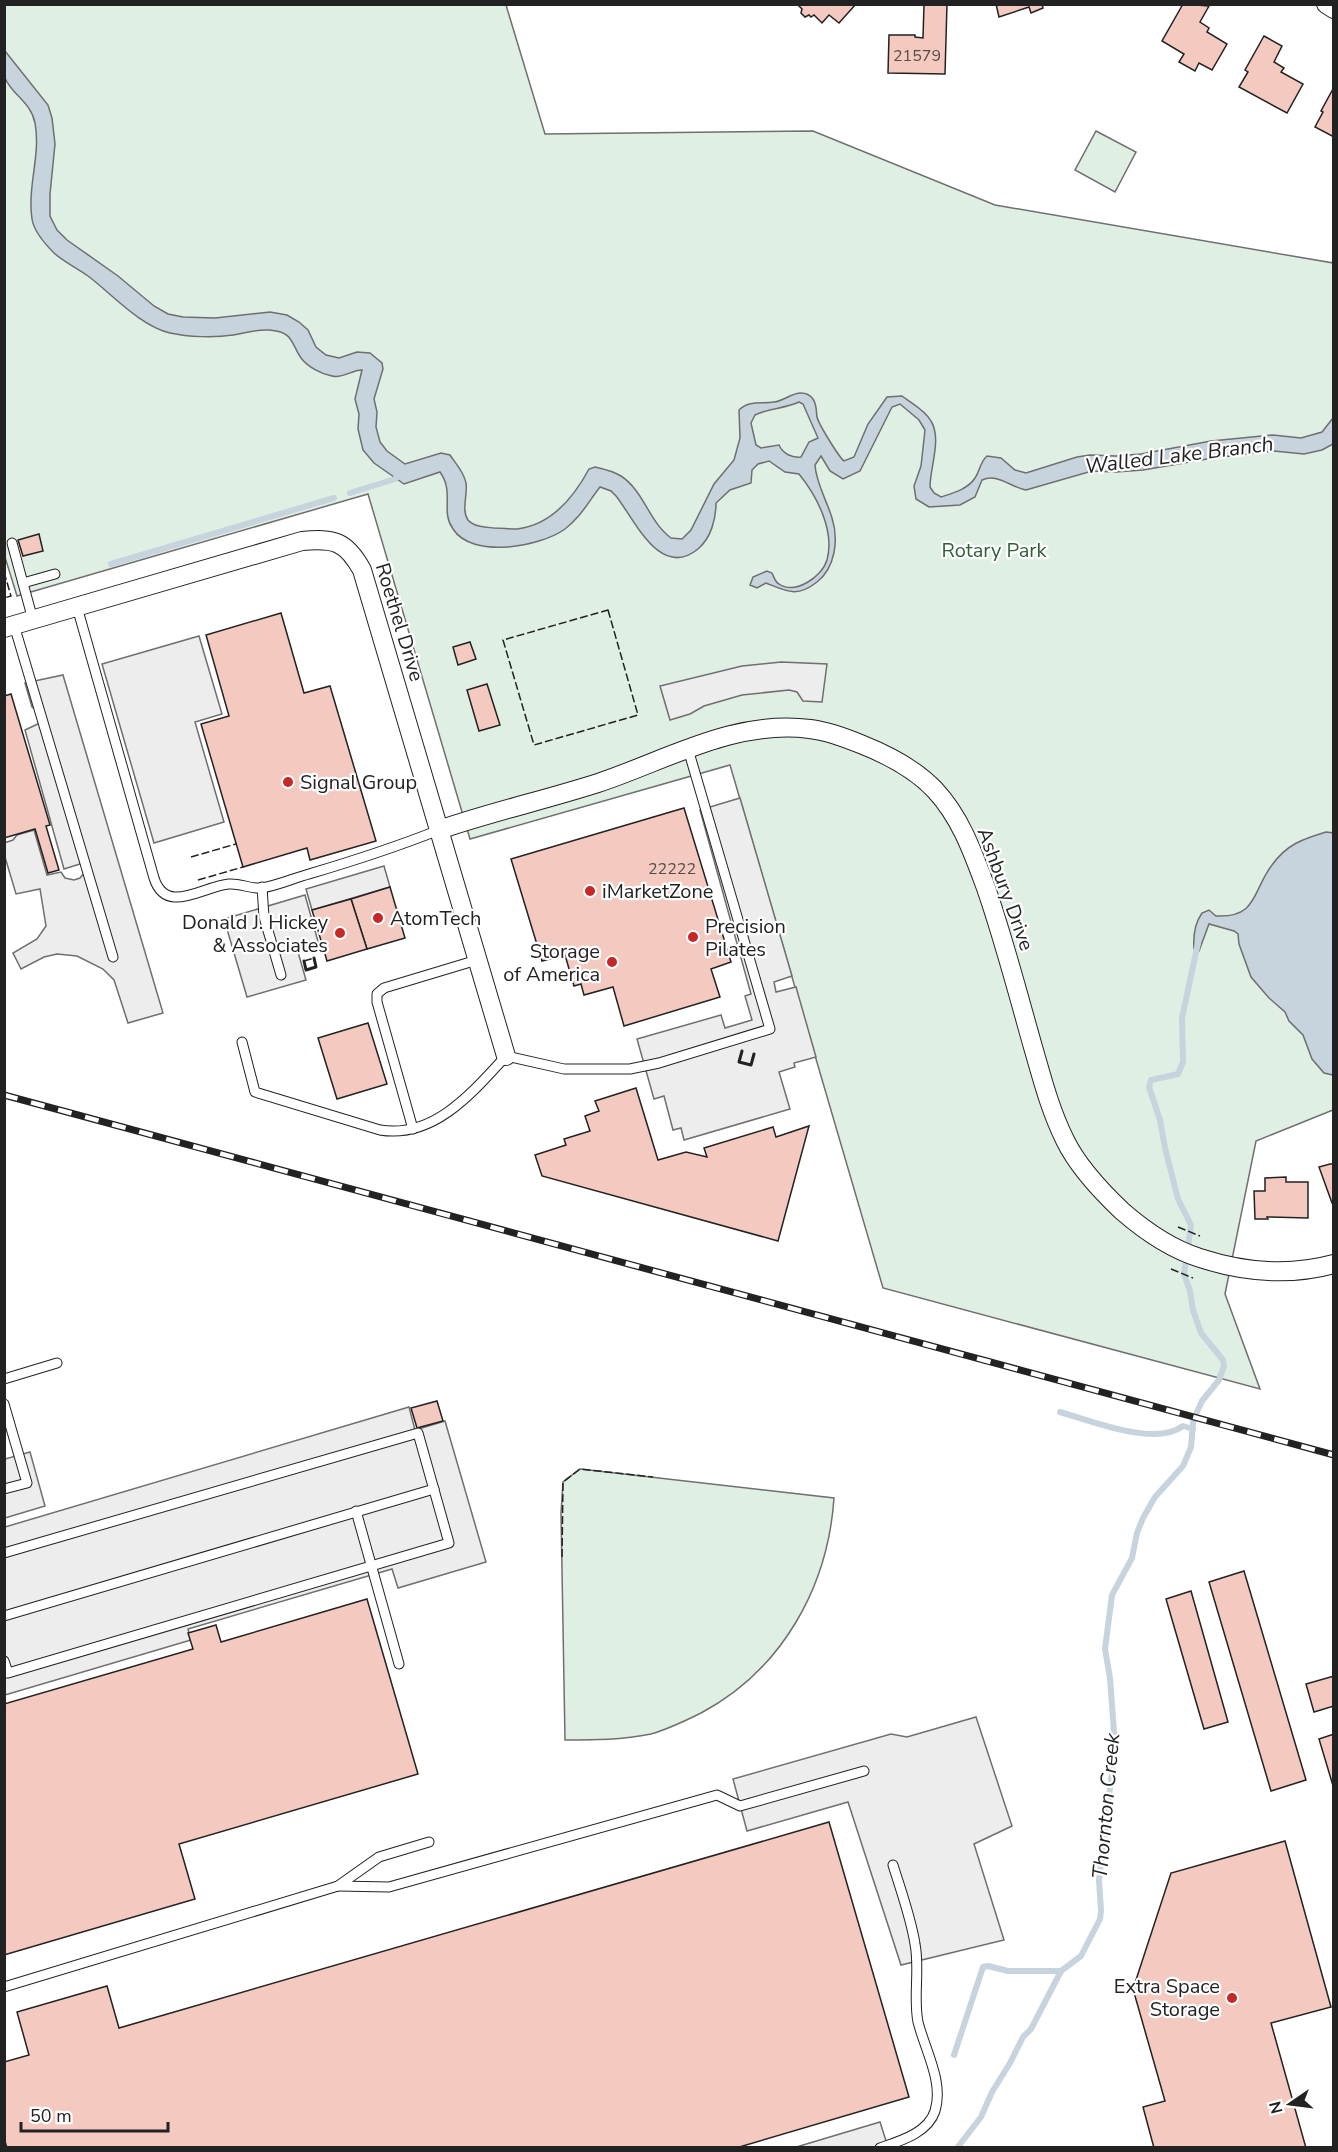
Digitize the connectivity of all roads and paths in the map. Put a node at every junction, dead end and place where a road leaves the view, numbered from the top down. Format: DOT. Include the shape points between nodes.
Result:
graph roads {
  1 [pos="1326,4"];
  2 [pos="1334,9"];
  3 [pos="12,543"];
  4 [pos="55,574"];
  5 [pos="23,583"];
  6 [pos="77,607"];
  7 [pos="33,620"];
  8 [pos="9,627"];
  9 [pos="688,749"];
  10 [pos="439,830"];
  11 [pos="262,888"];
  12 [pos="113,957"];
  13 [pos="477,960"];
  14 [pos="281,975"];
  15 [pos="242,1042"];
  16 [pos="506,1056"];
  17 [pos="413,1130"];
  18 [pos="1334,1264"];
  19 [pos="57,1363"];
  20 [pos="4,1379"];
  21 [pos="4,1404"];
  22 [pos="4,1489"];
  23 [pos="434,1489"];
  24 [pos="356,1511"];
  25 [pos="4,1553"];
  26 [pos="371,1566"];
  27 [pos="4,1616"];
  28 [pos="4,1661"];
  29 [pos="399,1664"];
  30 [pos="864,1771"];
  31 [pos="429,1842"];
  32 [pos="893,1865"];
  33 [pos="338,1886"];
  34 [pos="4,1987"];
  35 [pos="880,2148"];
  1 -- 2 [label="street"];
  3 -- 5 [label="lane"];
  4 -- 5 [label="lane"];
  5 -- 7 [label="lane"];
  6 -- 7 [label="street, Roethel Drive"];
  6 -- 10 [label="street, Roethel Drive" via="302,541 322,539 340,543 353,554 362,570"];
  6 -- 11 [label="lane" via="157,887 171,897 228,884"];
  7 -- 8 [label="street, Roethel Drive"];
  8 -- 12 [label="lane"];
  9 -- 10 [label="street, Ashbury Drive" via="597,783"];
  9 -- 16 [label="lane" via="770,1029 630,1069 564,1069"];
  9 -- 18 [label="street, Ashbury Drive" via="758,729 810,729 877,750 907,767 934,789 969,842 1048,1098 1065,1141 1095,1183 1137,1224 1174,1248 1197,1257 1263,1271"];
  10 -- 11 [label="lane" via="378,854"];
  10 -- 13 [label="street, Roethel Drive"];
  11 -- 14 [label="lane" via="264,917"];
  13 -- 16 [label="street, Roethel Drive"];
  13 -- 17 [label="lane" via="384,988 377,994"];
  15 -- 17 [label="lane" via="255,1092 380,1130"];
  16 -- 17 [label="lane" via="467,1098"];
  19 -- 20 [label="lane"];
  21 -- 22 [label="lane" via="27,1483"];
  23 -- 24 [label="lane"];
  23 -- 25 [label="lane" via="418,1433"];
  23 -- 26 [label="lane" via="449,1543"];
  24 -- 26 [label="lane"];
  24 -- 27 [label="lane"];
  26 -- 28 [label="lane" via="8,1673"];
  26 -- 29 [label="lane"];
  30 -- 33 [label="lane" via="740,1806 717,1795 390,1887"];
  31 -- 33 [label="lane" via="379,1857"];
  32 -- 35 [label="lane" via="916,1945 918,2020 937,2087 937,2100 924,2127"];
  33 -- 34 [label="lane"];
}
